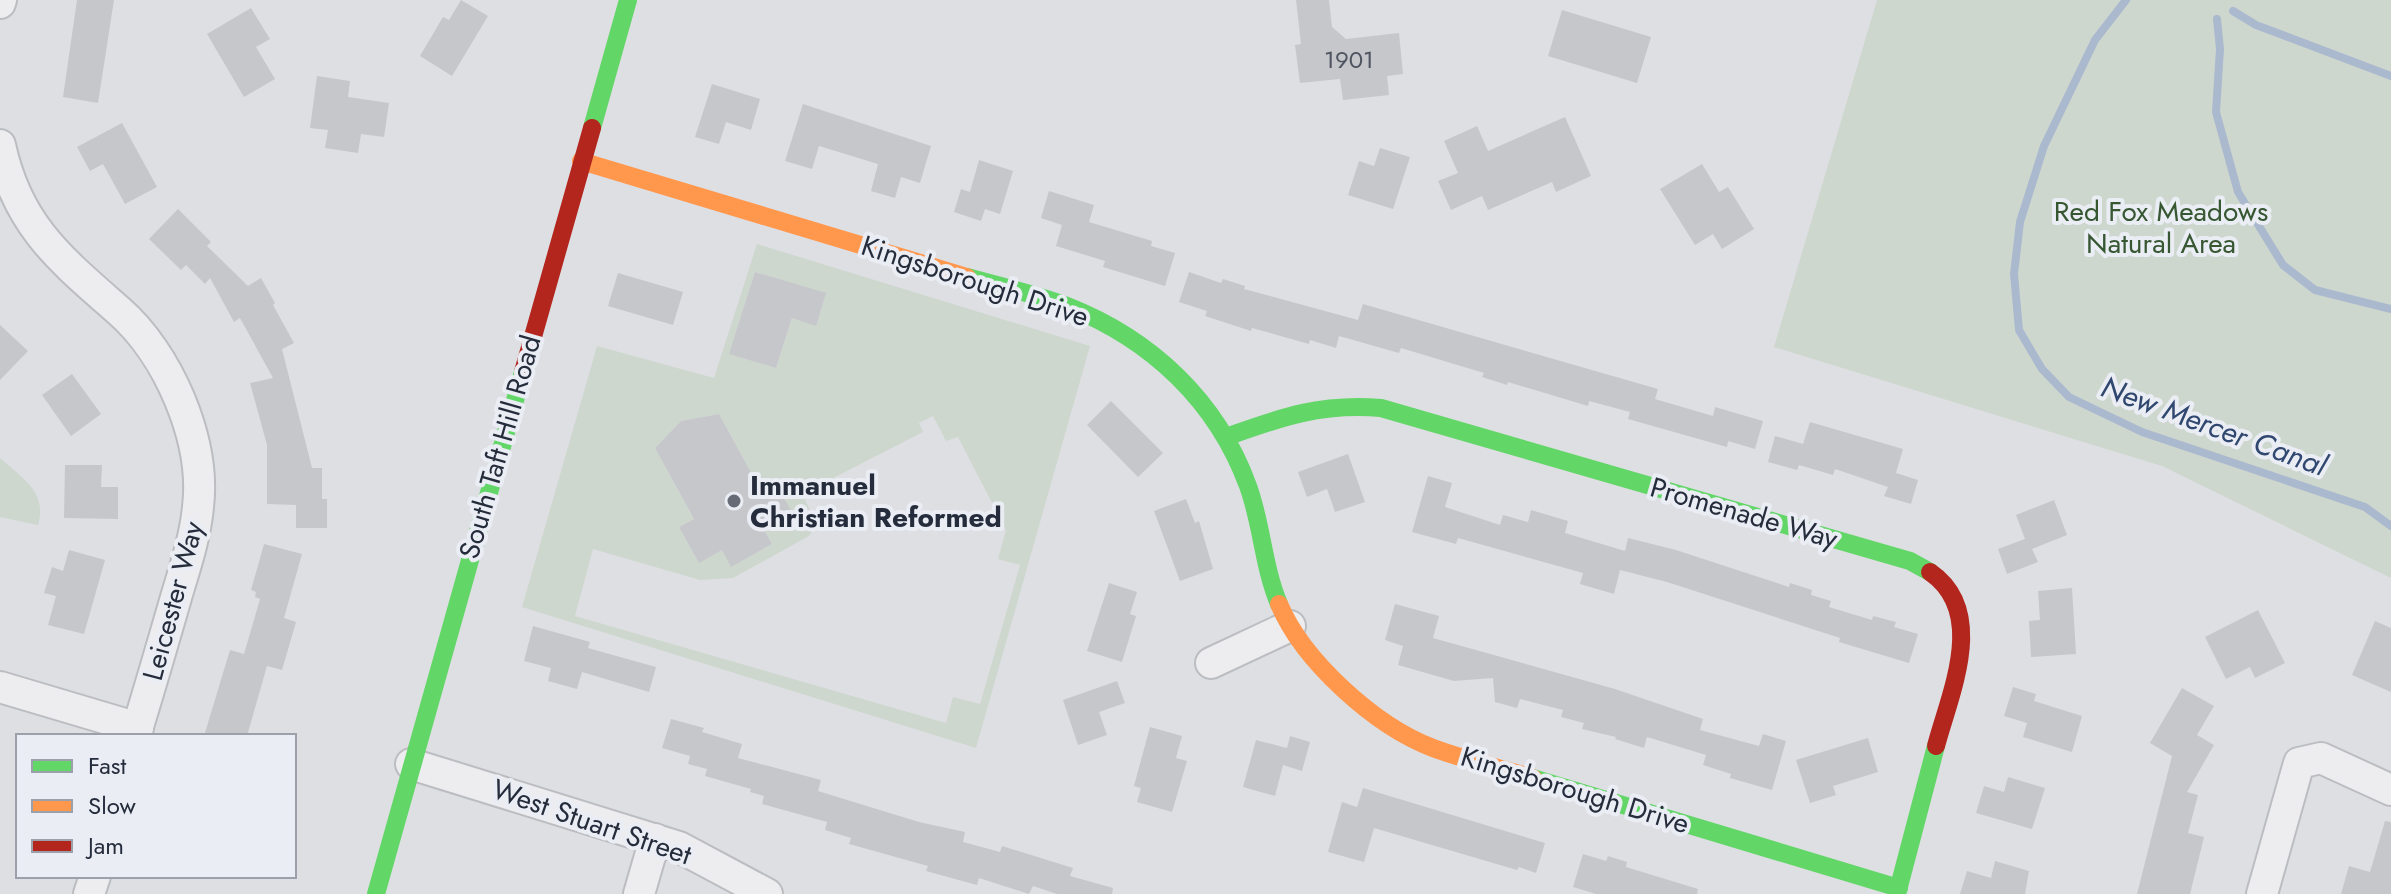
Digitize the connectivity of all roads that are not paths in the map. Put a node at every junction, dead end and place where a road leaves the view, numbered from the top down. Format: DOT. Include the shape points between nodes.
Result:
graph roads {
  1 [pos="628,0"];
  2 [pos="0,145"];
  3 [pos="581,161"];
  4 [pos="1226,437"];
  5 [pos="1290,626"];
  6 [pos="1211,663"];
  7 [pos="0,687"];
  8 [pos="137,732"];
  9 [pos="411,764"];
  10 [pos="2391,790"];
  11 [pos="655,839"];
  12 [pos="1898,891"];
  13 [pos="376,894"];
  14 [pos="639,894"];
  15 [pos="767,894"];
  16 [pos="2262,894"];
  1 -- 3 [label="street, South Taft Hill Road"];
  2 -- 8 [label="street, Leicester Way" via="33,226 150,346 184,409 195,452 199,506 192,541"];
  3 -- 4 [label="street, Kingsborough Drive" via="1066,306 1107,323 1171,368"];
  3 -- 9 [label="street, South Taft Hill Road"];
  4 -- 5 [label="street, Kingsborough Drive" via="1245,478 1265,563"];
  4 -- 12 [label="street, Promenade Way" via="1320,406 1381,408 1929,570 1956,600 1963,625 1961,652"];
  5 -- 6 [label="street"];
  5 -- 12 [label="street, Kingsborough Drive" via="1330,678 1363,708 1431,747"];
  7 -- 8 [label="street"];
  9 -- 11 [label="street, West Stuart Street"];
  9 -- 13 [label="street, South Taft Hill Road"];
  10 -- 16 [label="street" via="2321,758 2299,763"];
  11 -- 14 [label="street"];
  11 -- 15 [label="street, West Stuart Street"];
}
